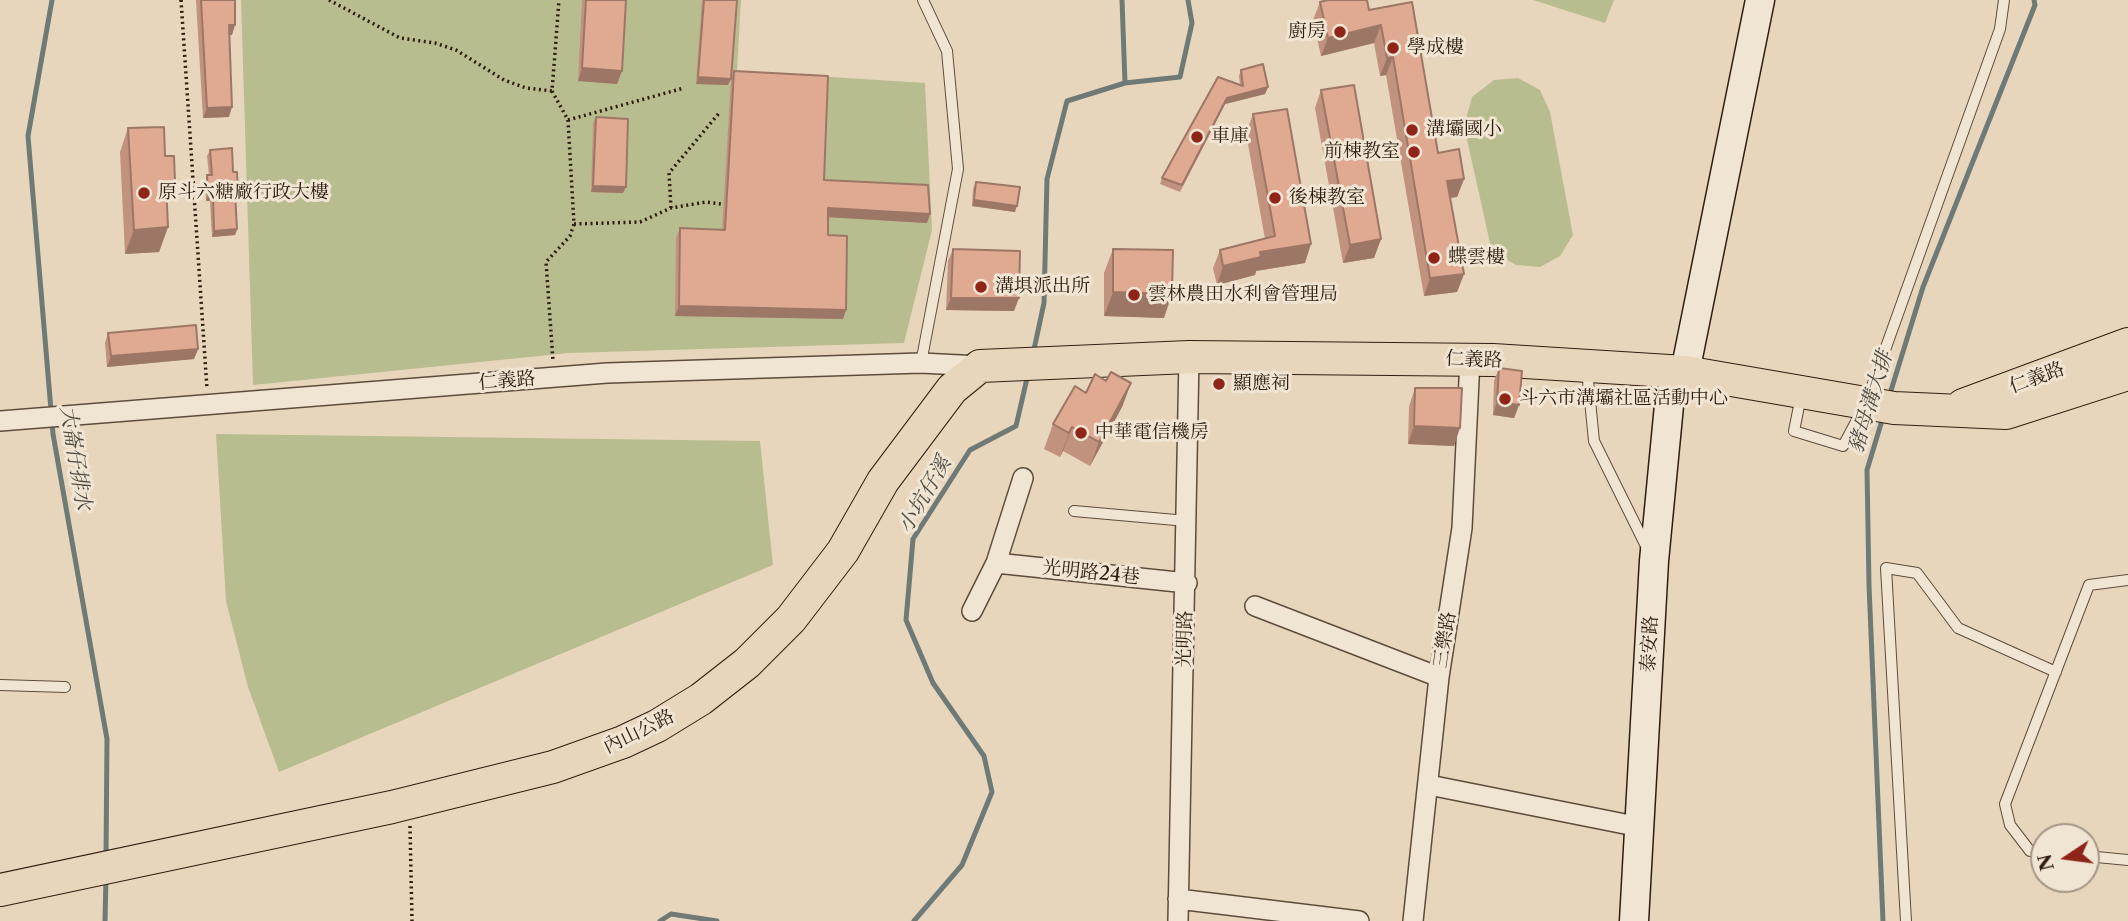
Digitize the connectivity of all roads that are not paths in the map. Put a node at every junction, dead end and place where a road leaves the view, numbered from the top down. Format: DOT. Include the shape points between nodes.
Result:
graph roads {
  1 [pos="923,0"];
  2 [pos="1760,0"];
  3 [pos="2004,0"];
  4 [pos="2128,344"];
  5 [pos="1189,357"];
  6 [pos="1470,359"];
  7 [pos="922,363"];
  8 [pos="1587,364"];
  9 [pos="980,366"];
  10 [pos="1685,372"];
  11 [pos="2128,374"];
  12 [pos="1801,392"];
  13 [pos="1880,406"];
  14 [pos="1945,411"];
  15 [pos="0,421"];
  16 [pos="1023,478"];
  17 [pos="1074,511"];
  18 [pos="1188,521"];
  19 [pos="1654,561"];
  20 [pos="996,563"];
  21 [pos="2128,580"];
  22 [pos="1187,583"];
  23 [pos="1255,606"];
  24 [pos="972,611"];
  25 [pos="2056,672"];
  26 [pos="1439,677"];
  27 [pos="0,685"];
  28 [pos="65,687"];
  29 [pos="1429,785"];
  30 [pos="1640,827"];
  31 [pos="2030,851"];
  32 [pos="2100,857"];
  33 [pos="2128,860"];
  34 [pos="0,890"];
  35 [pos="1178,899"];
  36 [pos="1178,921"];
  37 [pos="1359,921"];
  38 [pos="1413,921"];
  39 [pos="1634,921"];
  40 [pos="1906,921"];
  1 -- 7 [label="lane" via="947,51 958,169"];
  2 -- 10 [label="street, 泰安路"];
  3 -- 13 [label="lane" via="2000,29"];
  4 -- 14 [label="main road, 仁義路"];
  5 -- 6 [label="main road, 仁義路"];
  5 -- 9 [label="main road, 仁義路"];
  5 -- 18 [label="street, 光明路"];
  6 -- 8 [label="main road, 仁義路"];
  6 -- 26 [label="street, 三樂路" via="1462,528"];
  7 -- 9 [label="street, 仁義路"];
  7 -- 15 [label="street, 仁義路" via="555,377"];
  8 -- 10 [label="main road, 仁義路"];
  8 -- 19 [label="lane" via="1594,441"];
  9 -- 34 [label="main road, 內山公路" via="952,389 898,461 843,551 791,619 747,663 701,699 634,737 587,756 409,803"];
  10 -- 12 [label="main road, 仁義路"];
  10 -- 19 [label="street, 泰安路" via="1670,395"];
  11 -- 14 [label="main road, 仁義路" via="2006,413"];
  12 -- 13 [label="main road, 仁義路"];
  12 -- 13 [label="lane" via="1794,431 1843,446"];
  13 -- 14 [label="main road, 仁義路"];
  16 -- 20 [label="street"];
  17 -- 18 [label="lane"];
  18 -- 22 [label="street, 光明路"];
  19 -- 30 [label="street, 泰安路"];
  20 -- 22 [label="street, 光明路24巷"];
  20 -- 24 [label="street"];
  21 -- 25 [label="lane" via="2089,585"];
  22 -- 35 [label="street, 光明路"];
  23 -- 26 [label="street"];
  25 -- 31 [label="lane" via="2005,804 2010,825"];
  25 -- 40 [label="lane" via="1958,628 1917,573 1886,568"];
  26 -- 29 [label="street, 三樂路"];
  27 -- 28 [label="lane"];
  29 -- 30 [label="street"];
  29 -- 38 [label="street, 三樂路"];
  30 -- 39 [label="street, 泰安路"];
  32 -- 33 [label="lane"];
  35 -- 36 [label="street, 光明路"];
  35 -- 37 [label="street"];
}
